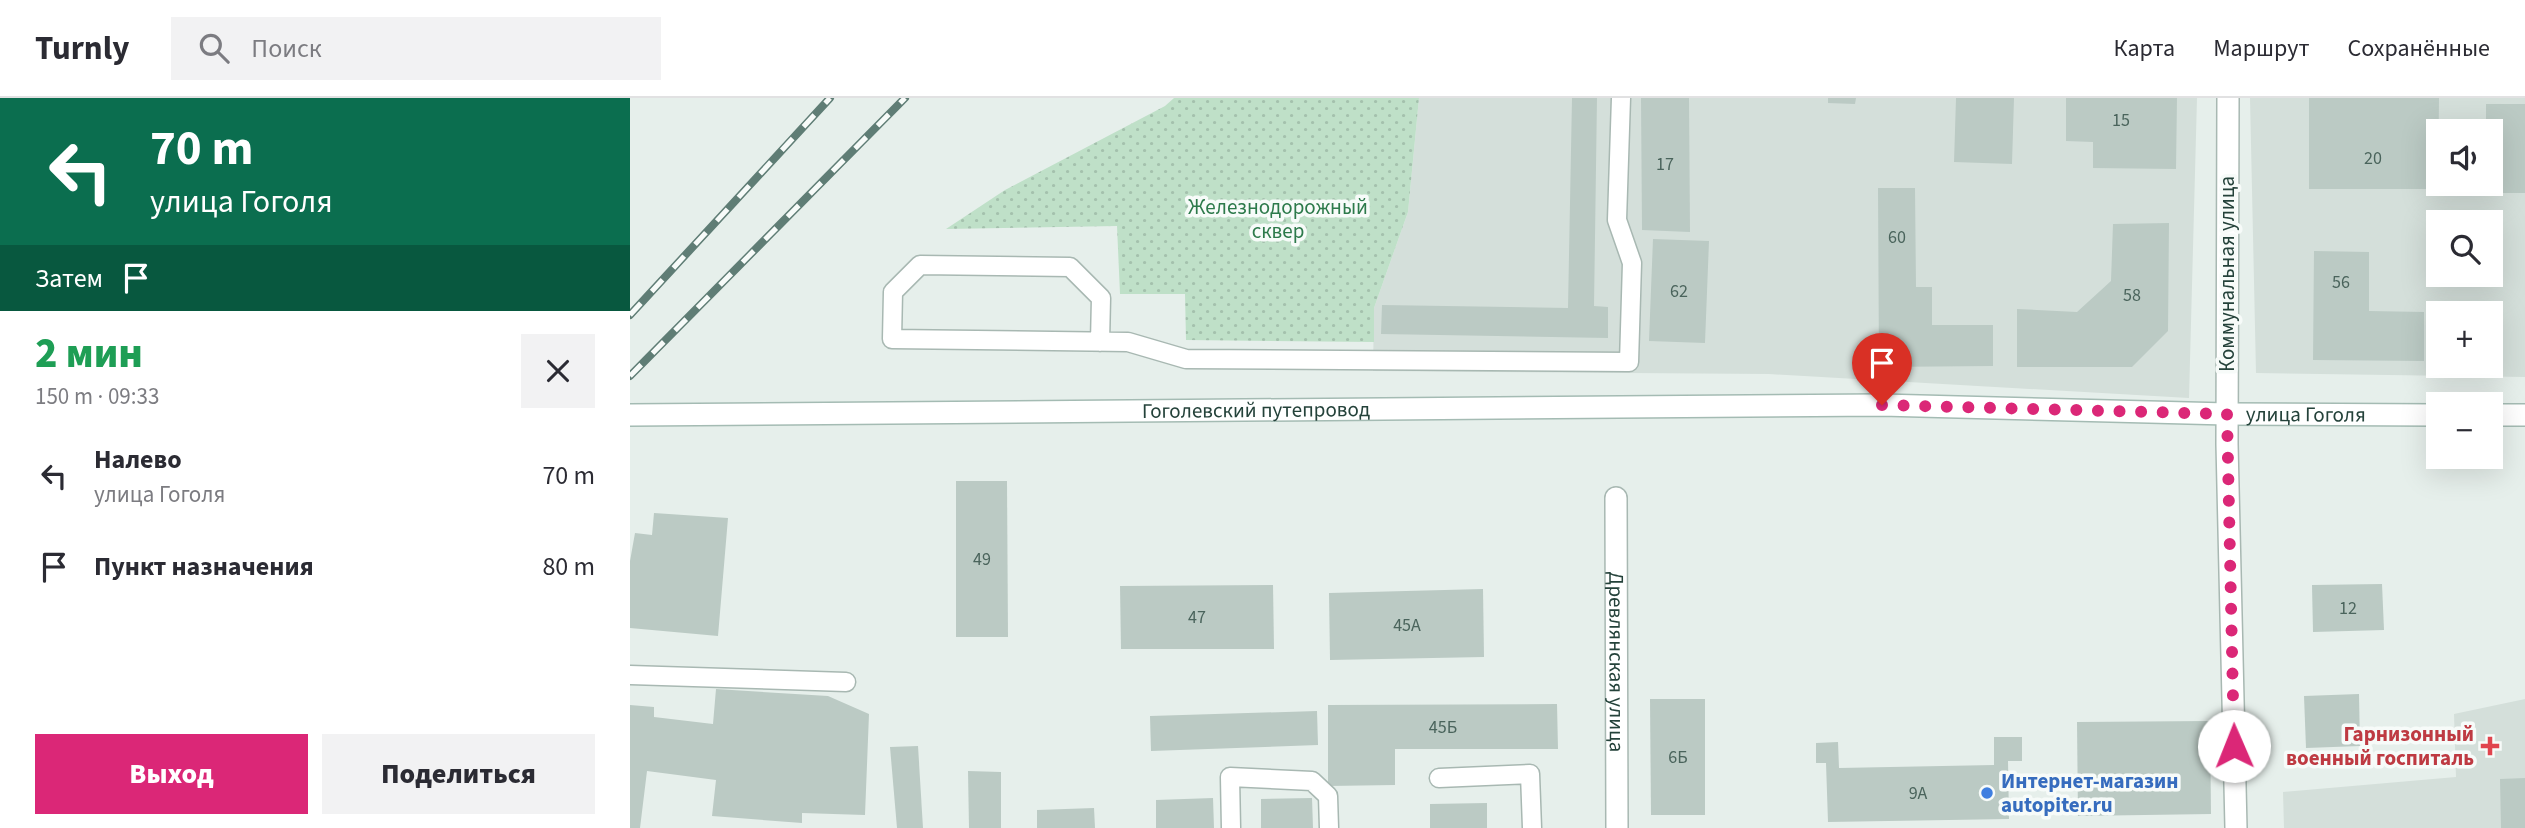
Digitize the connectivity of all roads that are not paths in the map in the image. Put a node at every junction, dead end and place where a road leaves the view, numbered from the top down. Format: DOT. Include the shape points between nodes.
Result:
graph roads {
  1 [pos="1621,98"];
  2 [pos="2228,98"];
  3 [pos="1100,342"];
  4 [pos="1882,405"];
  5 [pos="2227,414"];
  6 [pos="630,415"];
  7 [pos="2426,415"];
  8 [pos="2503,415"];
  9 [pos="2525,415"];
  10 [pos="1616,498"];
  11 [pos="630,675"];
  12 [pos="846,682"];
  13 [pos="1439,778"];
  14 [pos="1231,828"];
  15 [pos="1329,828"];
  16 [pos="1532,828"];
  17 [pos="1617,828"];
  18 [pos="2236,828"];
  1 -- 3 [label="lane" via="1617,220 1632,263 1629,362 1186,359 1128,342"];
  2 -- 5 [label="main road, Коммунальная улица"];
  3 -- 3 [label="lane" via="1101,298 1070,267 920,265 893,292 892,339"];
  4 -- 5 [label="main road, улица Гоголя"];
  4 -- 6 [label="main road, Гоголевский путепровод"];
  5 -- 7 [label="main road, улица Гоголя"];
  5 -- 18 [label="main road, Коммунальная улица"];
  8 -- 9 [label="main road"];
  10 -- 17 [label="main road, Древлянская улица"];
  11 -- 12 [label="lane"];
  13 -- 16 [label="lane" via="1530,775"];
  14 -- 15 [label="lane" via="1230,777 1312,780 1328,796"];
}
